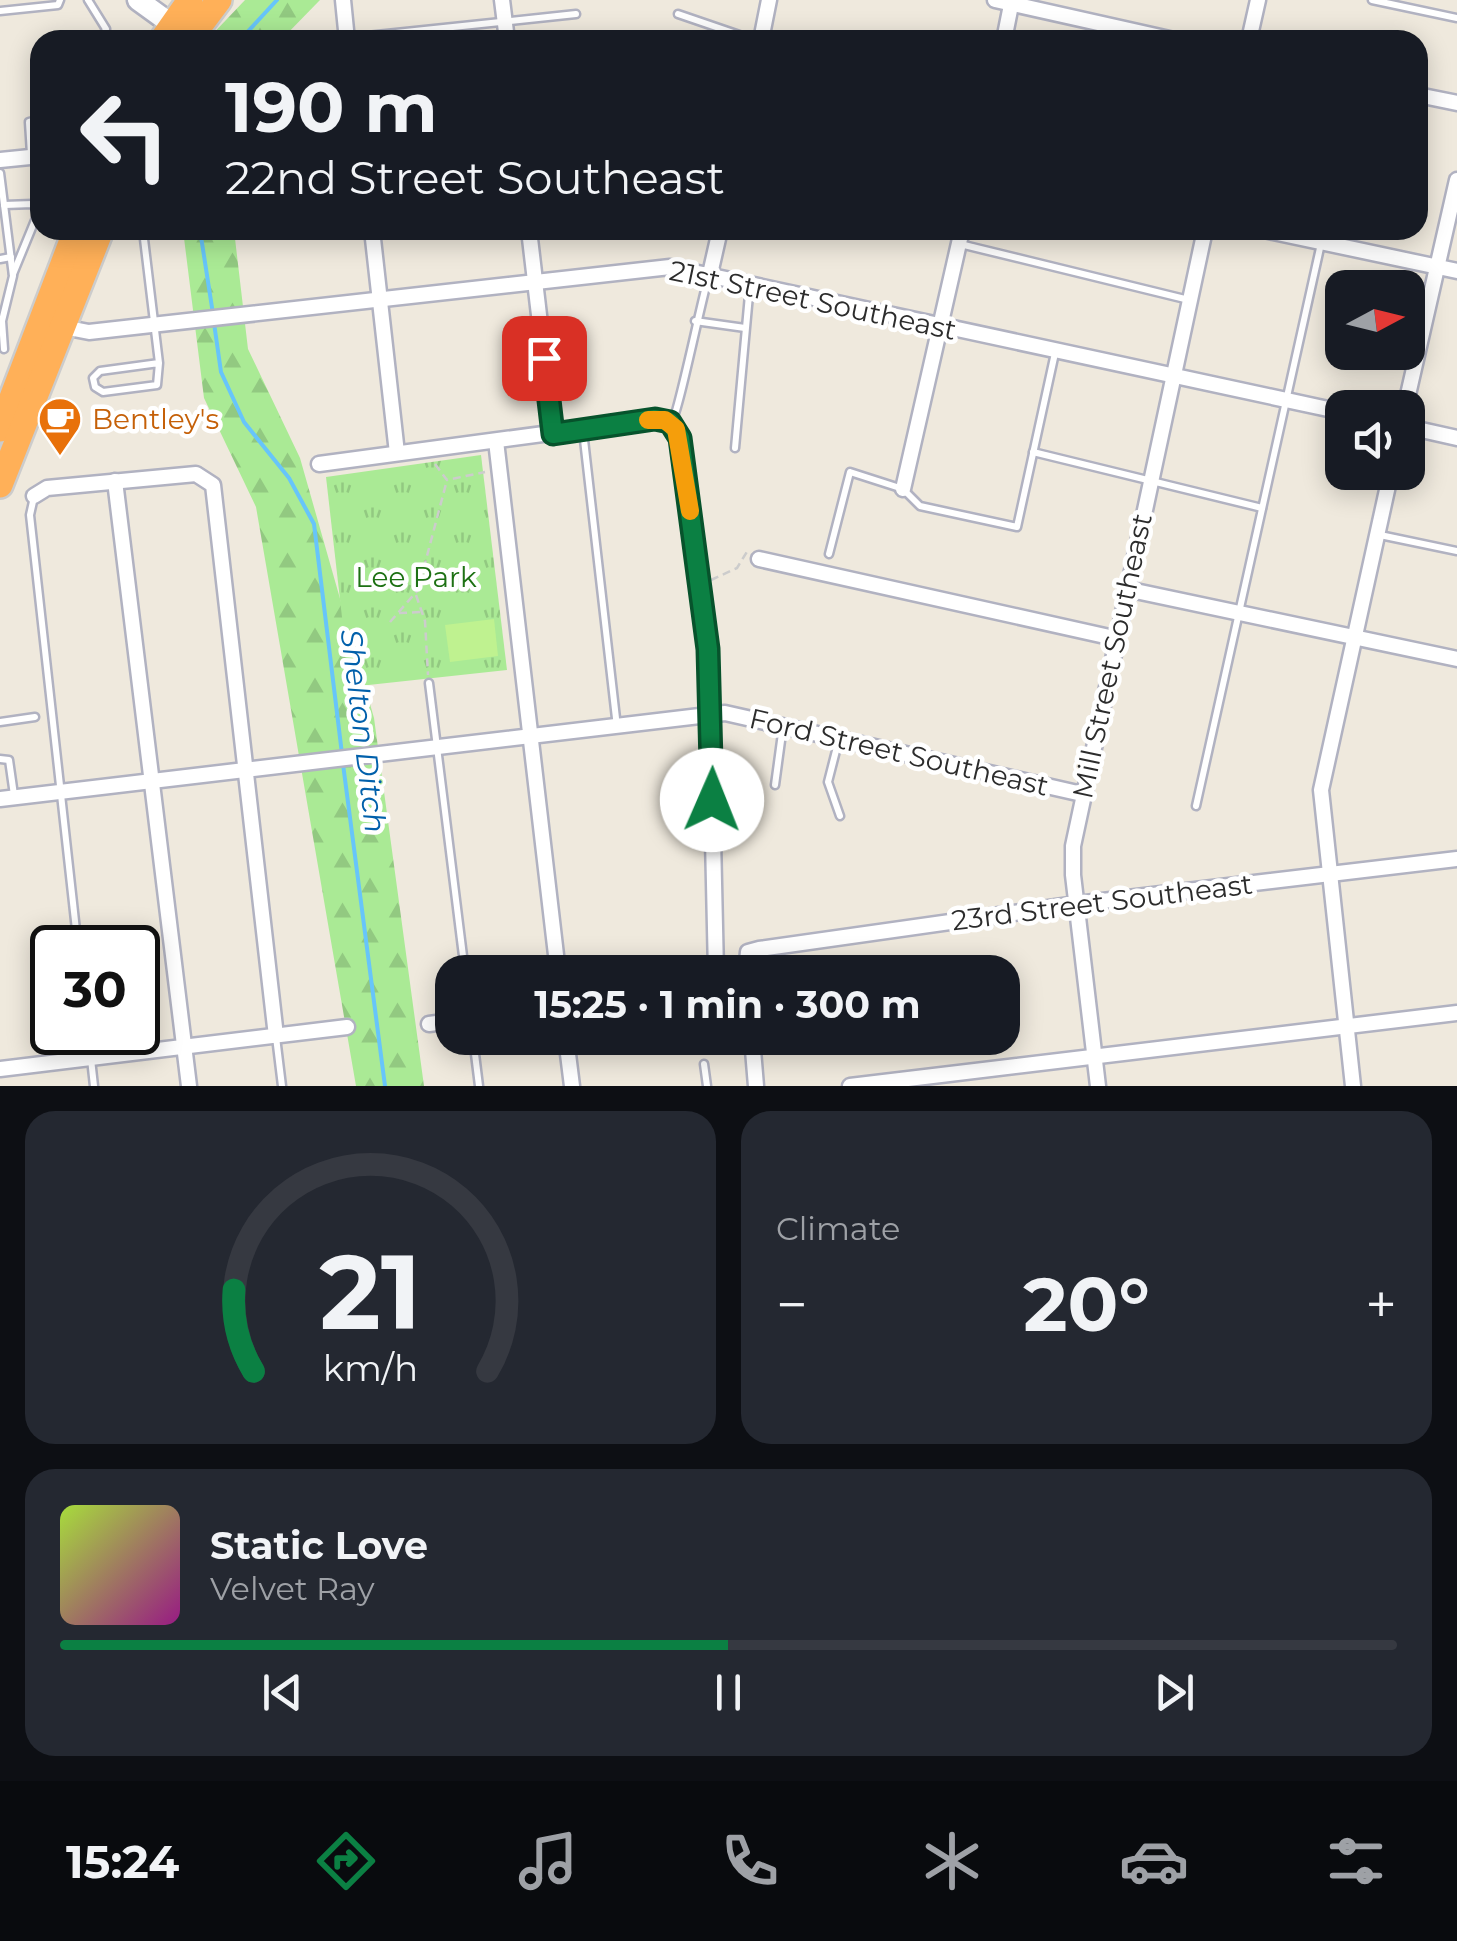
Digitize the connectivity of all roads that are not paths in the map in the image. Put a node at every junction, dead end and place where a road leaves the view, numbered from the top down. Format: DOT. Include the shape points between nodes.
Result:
graph roads {
  1 [pos="60,0"];
  2 [pos="88,0"];
  3 [pos="138,0"];
  4 [pos="190,0"];
  5 [pos="219,0"];
  6 [pos="344,0"];
  7 [pos="502,0"];
  8 [pos="769,0"];
  9 [pos="995,0"];
  10 [pos="1258,0"];
  11 [pos="1372,0"];
  12 [pos="1012,2"];
  13 [pos="0,12"];
  14 [pos="576,14"];
  15 [pos="678,14"];
  16 [pos="1457,18"];
  17 [pos="505,21"];
  18 [pos="105,30"];
  19 [pos="171,30"];
  20 [pos="180,30"];
  21 [pos="185,30"];
  22 [pos="346,30"];
  23 [pos="426,30"];
  24 [pos="506,30"];
  25 [pos="727,30"];
  26 [pos="760,30"];
  27 [pos="1006,30"];
  28 [pos="1131,30"];
  29 [pos="1250,30"];
  30 [pos="1428,97"];
  31 [pos="1457,103"];
  32 [pos="30,157"];
  33 [pos="0,160"];
  34 [pos="0,173"];
  35 [pos="1457,180"];
  36 [pos="4,204"];
  37 [pos="30,204"];
  38 [pos="30,233"];
  39 [pos="74,240"];
  40 [pos="96,240"];
  41 [pos="144,240"];
  42 [pos="373,240"];
  43 [pos="530,240"];
  44 [pos="718,240"];
  45 [pos="959,240"];
  46 [pos="971,240"];
  47 [pos="1202,240"];
  48 [pos="1322,240"];
  49 [pos="1338,240"];
  50 [pos="11,257"];
  51 [pos="0,259"];
  52 [pos="1437,266"];
  53 [pos="1457,271"];
  54 [pos="710,274"];
  55 [pos="13,276"];
  56 [pos="535,281"];
  57 [pos="750,283"];
  58 [pos="380,299"];
  59 [pos="1189,300"];
  60 [pos="695,321"];
  61 [pos="53,324"];
  62 [pos="154,326"];
  63 [pos="938,326"];
  64 [pos="744,328"];
  65 [pos="1056,351"];
  66 [pos="10,352"];
  67 [pos="160,362"];
  68 [pos="1172,375"];
  69 [pos="1409,390"];
  70 [pos="1286,399"];
  71 [pos="1325,408"];
  72 [pos="670,422"];
  73 [pos="0,429"];
  74 [pos="583,430"];
  75 [pos="1425,431"];
  76 [pos="553,434"];
  77 [pos="1457,438"];
  78 [pos="496,442"];
  79 [pos="734,448"];
  80 [pos="397,452"];
  81 [pos="1034,452"];
  82 [pos="319,464"];
  83 [pos="115,482"];
  84 [pos="1149,483"];
  85 [pos="0,485"];
  86 [pos="902,488"];
  87 [pos="1386,490"];
  88 [pos="34,496"];
  89 [pos="1262,508"];
  90 [pos="1377,534"];
  91 [pos="1457,551"];
  92 [pos="828,554"];
  93 [pos="759,559"];
  94 [pos="1126,589"];
  95 [pos="1238,615"];
  96 [pos="1355,636"];
  97 [pos="1114,638"];
  98 [pos="1457,659"];
  99 [pos="429,683"];
  100 [pos="712,716"];
  101 [pos="35,718"];
  102 [pos="0,722"];
  103 [pos="783,725"];
  104 [pos="618,728"];
  105 [pos="532,738"];
  106 [pos="839,738"];
  107 [pos="438,748"];
  108 [pos="0,760"];
  109 [pos="246,769"];
  110 [pos="151,780"];
  111 [pos="775,785"];
  112 [pos="59,792"];
  113 [pos="1082,794"];
  114 [pos="7,798"];
  115 [pos="1196,806"];
  116 [pos="840,816"];
  117 [pos="1457,859"];
  118 [pos="1329,874"];
  119 [pos="1076,904"];
  120 [pos="75,925"];
  121 [pos="463,955"];
  122 [pos="556,955"];
  123 [pos="716,955"];
  124 [pos="748,955"];
  125 [pos="1457,1013"];
  126 [pos="435,1023"];
  127 [pos="430,1024"];
  128 [pos="348,1027"];
  129 [pos="1345,1027"];
  130 [pos="276,1036"];
  131 [pos="184,1048"];
  132 [pos="91,1055"];
  133 [pos="475,1055"];
  134 [pos="568,1055"];
  135 [pos="753,1055"];
  136 [pos="1094,1058"];
  137 [pos="91,1059"];
  138 [pos="704,1064"];
  139 [pos="0,1069"];
  140 [pos="94,1086"];
  141 [pos="188,1086"];
  142 [pos="282,1086"];
  143 [pos="479,1086"];
  144 [pos="572,1086"];
  145 [pos="707,1086"];
  146 [pos="756,1086"];
  147 [pos="850,1086"];
  148 [pos="1098,1086"];
  149 [pos="1353,1086"];
  1 -- 13 [label="lane" via="58,6"];
  2 -- 18 [label="lane"];
  3 -- 19 [label="street"];
  4 -- 20 [label="highway"];
  5 -- 21 [label="highway"];
  6 -- 22 [label="street"];
  7 -- 17 [label="street"];
  8 -- 26 [label="street"];
  9 -- 12 [label="street"];
  10 -- 29 [label="street"];
  11 -- 16 [label="lane"];
  12 -- 27 [label="street"];
  12 -- 28 [label="street"];
  14 -- 17 [label="lane"];
  15 -- 25 [label="lane"];
  17 -- 23 [label="lane"];
  17 -- 24 [label="street"];
  30 -- 31 [label="street"];
  32 -- 33 [label="street"];
  34 -- 36 [label="lane"];
  35 -- 52 [label="street"];
  36 -- 37 [label="lane"];
  36 -- 50 [label="lane"];
  38 -- 55 [label="lane"];
  39 -- 61 [label="highway"];
  40 -- 61 [label="highway"];
  41 -- 62 [label="lane"];
  42 -- 58 [label="street"];
  43 -- 56 [label="street"];
  44 -- 54 [label="street"];
  45 -- 63 [label="street"];
  46 -- 59 [label="lane"];
  47 -- 59 [label="street, Mill Street Southeast"];
  48 -- 70 [label="lane"];
  49 -- 52 [label="street"];
  50 -- 51 [label="lane"];
  50 -- 55 [label="lane"];
  52 -- 53 [label="street"];
  52 -- 69 [label="street"];
  54 -- 56 [label="street, 21st Street Southeast" via="670,267"];
  54 -- 57 [label="street, 21st Street Southeast"];
  54 -- 60 [label="lane"];
  55 -- 66 [label="lane" via="2,321"];
  56 -- 58 [label="street, 21st Street Southeast"];
  56 -- 76 [label="street"];
  57 -- 63 [label="street, 21st Street Southeast"];
  57 -- 64 [label="lane"];
  58 -- 62 [label="street, 21st Street Southeast"];
  58 -- 80 [label="street"];
  59 -- 68 [label="street, Mill Street Southeast"];
  60 -- 64 [label="lane"];
  60 -- 72 [label="lane" via="680,410"];
  61 -- 62 [label="street, 21st Street Southeast" via="89,332"];
  61 -- 66 [label="highway"];
  61 -- 85 [label="highway"];
  62 -- 67 [label="lane"];
  63 -- 65 [label="street, 21st Street Southeast"];
  63 -- 86 [label="street"];
  64 -- 79 [label="lane"];
  65 -- 68 [label="street, 21st Street Southeast"];
  65 -- 81 [label="lane"];
  66 -- 73 [label="highway"];
  67 -- 67 [label="lane" via="100,371 95,388 157,385"];
  68 -- 70 [label="street, 21st Street Southeast"];
  68 -- 84 [label="street, Mill Street Southeast"];
  70 -- 71 [label="street, 21st Street Southeast"];
  70 -- 89 [label="lane"];
  72 -- 74 [label="street"];
  72 -- 100 [label="street" via="680,438"];
  74 -- 76 [label="street"];
  74 -- 104 [label="lane"];
  75 -- 77 [label="street"];
  76 -- 78 [label="street"];
  78 -- 80 [label="street"];
  78 -- 105 [label="street"];
  80 -- 82 [label="street"];
  81 -- 84 [label="lane"];
  81 -- 86 [label="lane" via="1017,527 920,506"];
  83 -- 88 [label="street" via="46,488"];
  83 -- 109 [label="street" via="208,478"];
  83 -- 110 [label="street"];
  84 -- 89 [label="lane"];
  84 -- 94 [label="street, Mill Street Southeast"];
  86 -- 92 [label="lane" via="850,472"];
  87 -- 90 [label="street"];
  88 -- 112 [label="lane" via="30,515"];
  89 -- 95 [label="lane"];
  90 -- 91 [label="lane"];
  90 -- 96 [label="street"];
  93 -- 97 [label="street"];
  94 -- 95 [label="street"];
  94 -- 97 [label="street, Mill Street Southeast"];
  95 -- 96 [label="street"];
  95 -- 115 [label="lane"];
  96 -- 98 [label="street"];
  96 -- 118 [label="street" via="1322,790"];
  97 -- 113 [label="street, Mill Street Southeast"];
  99 -- 107 [label="lane"];
  100 -- 103 [label="street, Ford Street Southeast" via="736,714"];
  100 -- 104 [label="street, Ford Street Southeast"];
  100 -- 123 [label="street"];
  101 -- 102 [label="lane"];
  103 -- 106 [label="street, Ford Street Southeast"];
  103 -- 111 [label="lane"];
  104 -- 105 [label="street, Ford Street Southeast"];
  105 -- 107 [label="street, Ford Street Southeast"];
  105 -- 122 [label="street"];
  106 -- 113 [label="street, Ford Street Southeast"];
  106 -- 116 [label="lane" via="828,782"];
  107 -- 109 [label="street, Ford Street Southeast"];
  107 -- 121 [label="lane"];
  108 -- 114 [label="lane" via="8,760"];
  109 -- 110 [label="street, Ford Street Southeast"];
  109 -- 130 [label="street"];
  110 -- 112 [label="street, Ford Street Southeast"];
  110 -- 131 [label="street"];
  112 -- 114 [label="street, Ford Street Southeast"];
  112 -- 120 [label="lane"];
  113 -- 119 [label="street, Mill Street Southeast" via="1074,846"];
  117 -- 118 [label="street, 23rd Street Southeast"];
  118 -- 119 [label="street, 23rd Street Southeast"];
  118 -- 129 [label="street"];
  119 -- 124 [label="street, 23rd Street Southeast"];
  119 -- 136 [label="street, Mill Street Southeast"];
  125 -- 129 [label="street"];
  126 -- 127 [label="street"];
  128 -- 130 [label="street"];
  129 -- 136 [label="street"];
  129 -- 149 [label="street"];
  130 -- 131 [label="street"];
  130 -- 142 [label="lane"];
  131 -- 137 [label="street"];
  131 -- 141 [label="street"];
  132 -- 137 [label="lane"];
  133 -- 143 [label="lane"];
  134 -- 144 [label="street"];
  135 -- 146 [label="street"];
  136 -- 147 [label="street"];
  136 -- 148 [label="street, Mill Street Southeast"];
  137 -- 139 [label="street"];
  137 -- 140 [label="lane"];
  138 -- 145 [label="lane"];
}
